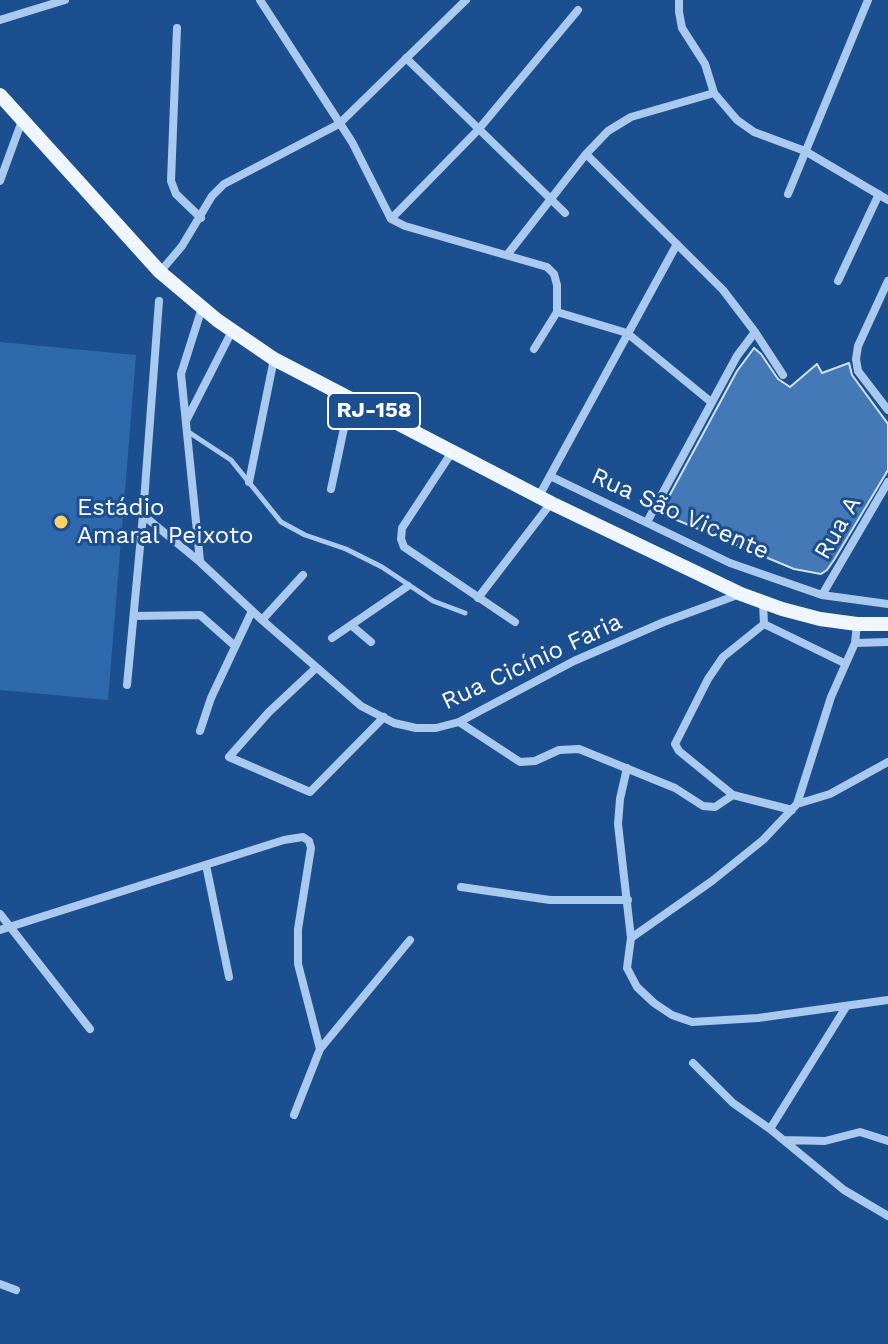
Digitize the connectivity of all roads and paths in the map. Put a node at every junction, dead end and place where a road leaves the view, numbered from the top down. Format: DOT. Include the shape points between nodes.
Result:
graph roads {
  1 [pos="65,0"];
  2 [pos="260,0"];
  3 [pos="466,0"];
  4 [pos="679,0"];
  5 [pos="868,0"];
  6 [pos="578,10"];
  7 [pos="0,20"];
  8 [pos="177,28"];
  9 [pos="406,58"];
  10 [pos="714,93"];
  11 [pos="0,95"];
  12 [pos="20,115"];
  13 [pos="339,124"];
  14 [pos="478,130"];
  15 [pos="805,151"];
  16 [pos="586,154"];
  17 [pos="0,181"];
  18 [pos="788,194"];
  19 [pos="879,194"];
  20 [pos="888,200"];
  21 [pos="551,201"];
  22 [pos="565,213"];
  23 [pos="201,218"];
  24 [pos="391,219"];
  25 [pos="677,244"];
  26 [pos="507,255"];
  27 [pos="160,272"];
  28 [pos="838,281"];
  29 [pos="888,281"];
  30 [pos="159,301"];
  31 [pos="202,308"];
  32 [pos="557,312"];
  33 [pos="232,331"];
  34 [pos="755,332"];
  35 [pos="627,333"];
  36 [pos="534,349"];
  37 [pos="274,359"];
  38 [pos="783,375"];
  39 [pos="350,400"];
  40 [pos="711,402"];
  41 [pos="888,410"];
  42 [pos="186,426"];
  43 [pos="452,452"];
  44 [pos="550,476"];
  45 [pos="249,482"];
  46 [pos="888,482"];
  47 [pos="331,489"];
  48 [pos="545,499"];
  49 [pos="143,515"];
  50 [pos="647,522"];
  51 [pos="200,562"];
  52 [pos="303,575"];
  53 [pos="408,586"];
  54 [pos="741,594"];
  55 [pos="822,595"];
  56 [pos="478,598"];
  57 [pos="763,603"];
  58 [pos="888,604"];
  59 [pos="252,611"];
  60 [pos="465,613"];
  61 [pos="134,616"];
  62 [pos="262,620"];
  63 [pos="515,622"];
  64 [pos="764,624"];
  65 [pos="857,624"];
  66 [pos="888,624"];
  67 [pos="351,625"];
  68 [pos="332,638"];
  69 [pos="371,642"];
  70 [pos="888,642"];
  71 [pos="855,643"];
  72 [pos="235,646"];
  73 [pos="844,663"];
  74 [pos="316,668"];
  75 [pos="127,685"];
  76 [pos="384,717"];
  77 [pos="459,722"];
  78 [pos="200,731"];
  79 [pos="888,762"];
  80 [pos="627,768"];
  81 [pos="733,795"];
  82 [pos="794,807"];
  83 [pos="206,865"];
  84 [pos="461,887"];
  85 [pos="628,900"];
  86 [pos="0,914"];
  87 [pos="4,928"];
  88 [pos="631,938"];
  89 [pos="410,940"];
  90 [pos="229,977"];
  91 [pos="888,1000"];
  92 [pos="846,1007"];
  93 [pos="90,1029"];
  94 [pos="320,1049"];
  95 [pos="693,1063"];
  96 [pos="294,1115"];
  97 [pos="770,1129"];
  98 [pos="784,1140"];
  99 [pos="888,1141"];
  100 [pos="888,1216"];
  101 [pos="0,1284"];
  102 [pos="16,1290"];
  1 -- 7 [label="street"];
  2 -- 13 [label="street"];
  3 -- 9 [label="street"];
  4 -- 10 [label="street" via="682,28 705,64"];
  5 -- 15 [label="street"];
  6 -- 14 [label="street"];
  8 -- 23 [label="street" via="171,181 176,194"];
  9 -- 13 [label="street"];
  9 -- 14 [label="street"];
  10 -- 15 [label="street" via="754,132"];
  10 -- 16 [label="street" via="619,123"];
  11 -- 12 [label="main road, RJ-158"];
  12 -- 17 [label="street"];
  12 -- 27 [label="main road, RJ-158"];
  13 -- 23 [label="street" via="224,184"];
  13 -- 24 [label="street"];
  14 -- 21 [label="street"];
  14 -- 24 [label="street"];
  15 -- 18 [label="street"];
  15 -- 19 [label="street"];
  16 -- 21 [label="street"];
  16 -- 25 [label="street"];
  19 -- 20 [label="street"];
  19 -- 28 [label="street"];
  21 -- 22 [label="street"];
  21 -- 26 [label="street"];
  23 -- 27 [label="street"];
  24 -- 26 [label="street"];
  25 -- 34 [label="street"];
  25 -- 35 [label="street"];
  26 -- 32 [label="street" via="554,274"];
  27 -- 31 [label="main road, RJ-158"];
  29 -- 41 [label="street" via="856,359 858,371"];
  30 -- 49 [label="street"];
  31 -- 33 [label="main road, RJ-158"];
  31 -- 42 [label="street" via="181,374"];
  32 -- 35 [label="street"];
  32 -- 36 [label="street"];
  33 -- 37 [label="main road, RJ-158"];
  33 -- 42 [label="street"];
  34 -- 38 [label="street"];
  34 -- 40 [label="street"];
  35 -- 40 [label="street"];
  35 -- 44 [label="street"];
  37 -- 39 [label="main road, RJ-158"];
  37 -- 45 [label="street"];
  39 -- 43 [label="main road, RJ-158"];
  39 -- 47 [label="street"];
  40 -- 50 [label="street"];
  42 -- 45 [label="lane" via="231,460"];
  42 -- 51 [label="street"];
  43 -- 48 [label="main road, RJ-158"];
  43 -- 56 [label="street" via="402,528 401,539 404,547"];
  44 -- 48 [label="street"];
  44 -- 50 [label="street, Rua São Vicente"];
  45 -- 53 [label="lane" via="281,522 370,561"];
  46 -- 55 [label="street, Rua A"];
  48 -- 54 [label="main road, RJ-158"];
  48 -- 56 [label="street"];
  49 -- 51 [label="street, Rua Cicínio Faria"];
  49 -- 61 [label="street"];
  50 -- 55 [label="street, Rua São Vicente" via="730,563"];
  51 -- 59 [label="street, Rua Cicínio Faria"];
  52 -- 62 [label="street"];
  53 -- 60 [label="lane"];
  53 -- 67 [label="street"];
  54 -- 57 [label="main road, RJ-158"];
  54 -- 77 [label="street, Rua Cicínio Faria" via="574,661"];
  55 -- 58 [label="street, Rua São Vicente"];
  56 -- 63 [label="street"];
  57 -- 64 [label="street"];
  57 -- 65 [label="main road, RJ-158"];
  59 -- 62 [label="street, Rua Cicínio Faria"];
  59 -- 72 [label="street"];
  61 -- 72 [label="street" via="200,615"];
  61 -- 75 [label="street"];
  62 -- 74 [label="street, Rua Cicínio Faria"];
  64 -- 73 [label="street"];
  64 -- 81 [label="street" via="723,657 675,740 679,751"];
  65 -- 66 [label="main road, RJ-158"];
  65 -- 71 [label="street"];
  67 -- 68 [label="street"];
  67 -- 69 [label="street"];
  70 -- 71 [label="street"];
  71 -- 73 [label="street"];
  72 -- 78 [label="street"];
  73 -- 82 [label="street"];
  74 -- 76 [label="street, Rua Cicínio Faria" via="361,706"];
  74 -- 76 [label="street" via="229,757 310,792"];
  76 -- 77 [label="street, Rua Cicínio Faria" via="416,728"];
  77 -- 80 [label="street" via="520,762 579,749"];
  79 -- 82 [label="street"];
  80 -- 81 [label="street" via="709,807"];
  80 -- 85 [label="street" via="618,824"];
  81 -- 82 [label="street"];
  82 -- 88 [label="street" via="712,881"];
  83 -- 87 [label="street"];
  83 -- 90 [label="street"];
  83 -- 94 [label="street" via="294,837 309,841 297,950"];
  84 -- 85 [label="street" via="550,900"];
  85 -- 88 [label="street"];
  86 -- 87 [label="street"];
  87 -- 93 [label="street"];
  88 -- 92 [label="street" via="627,968 637,987 672,1015 692,1022"];
  89 -- 94 [label="street"];
  91 -- 92 [label="street"];
  92 -- 97 [label="street"];
  94 -- 96 [label="street"];
  95 -- 97 [label="street" via="733,1103"];
  97 -- 98 [label="street"];
  98 -- 99 [label="street" via="825,1141 860,1132"];
  98 -- 100 [label="street" via="844,1190"];
  101 -- 102 [label="street"];
}
